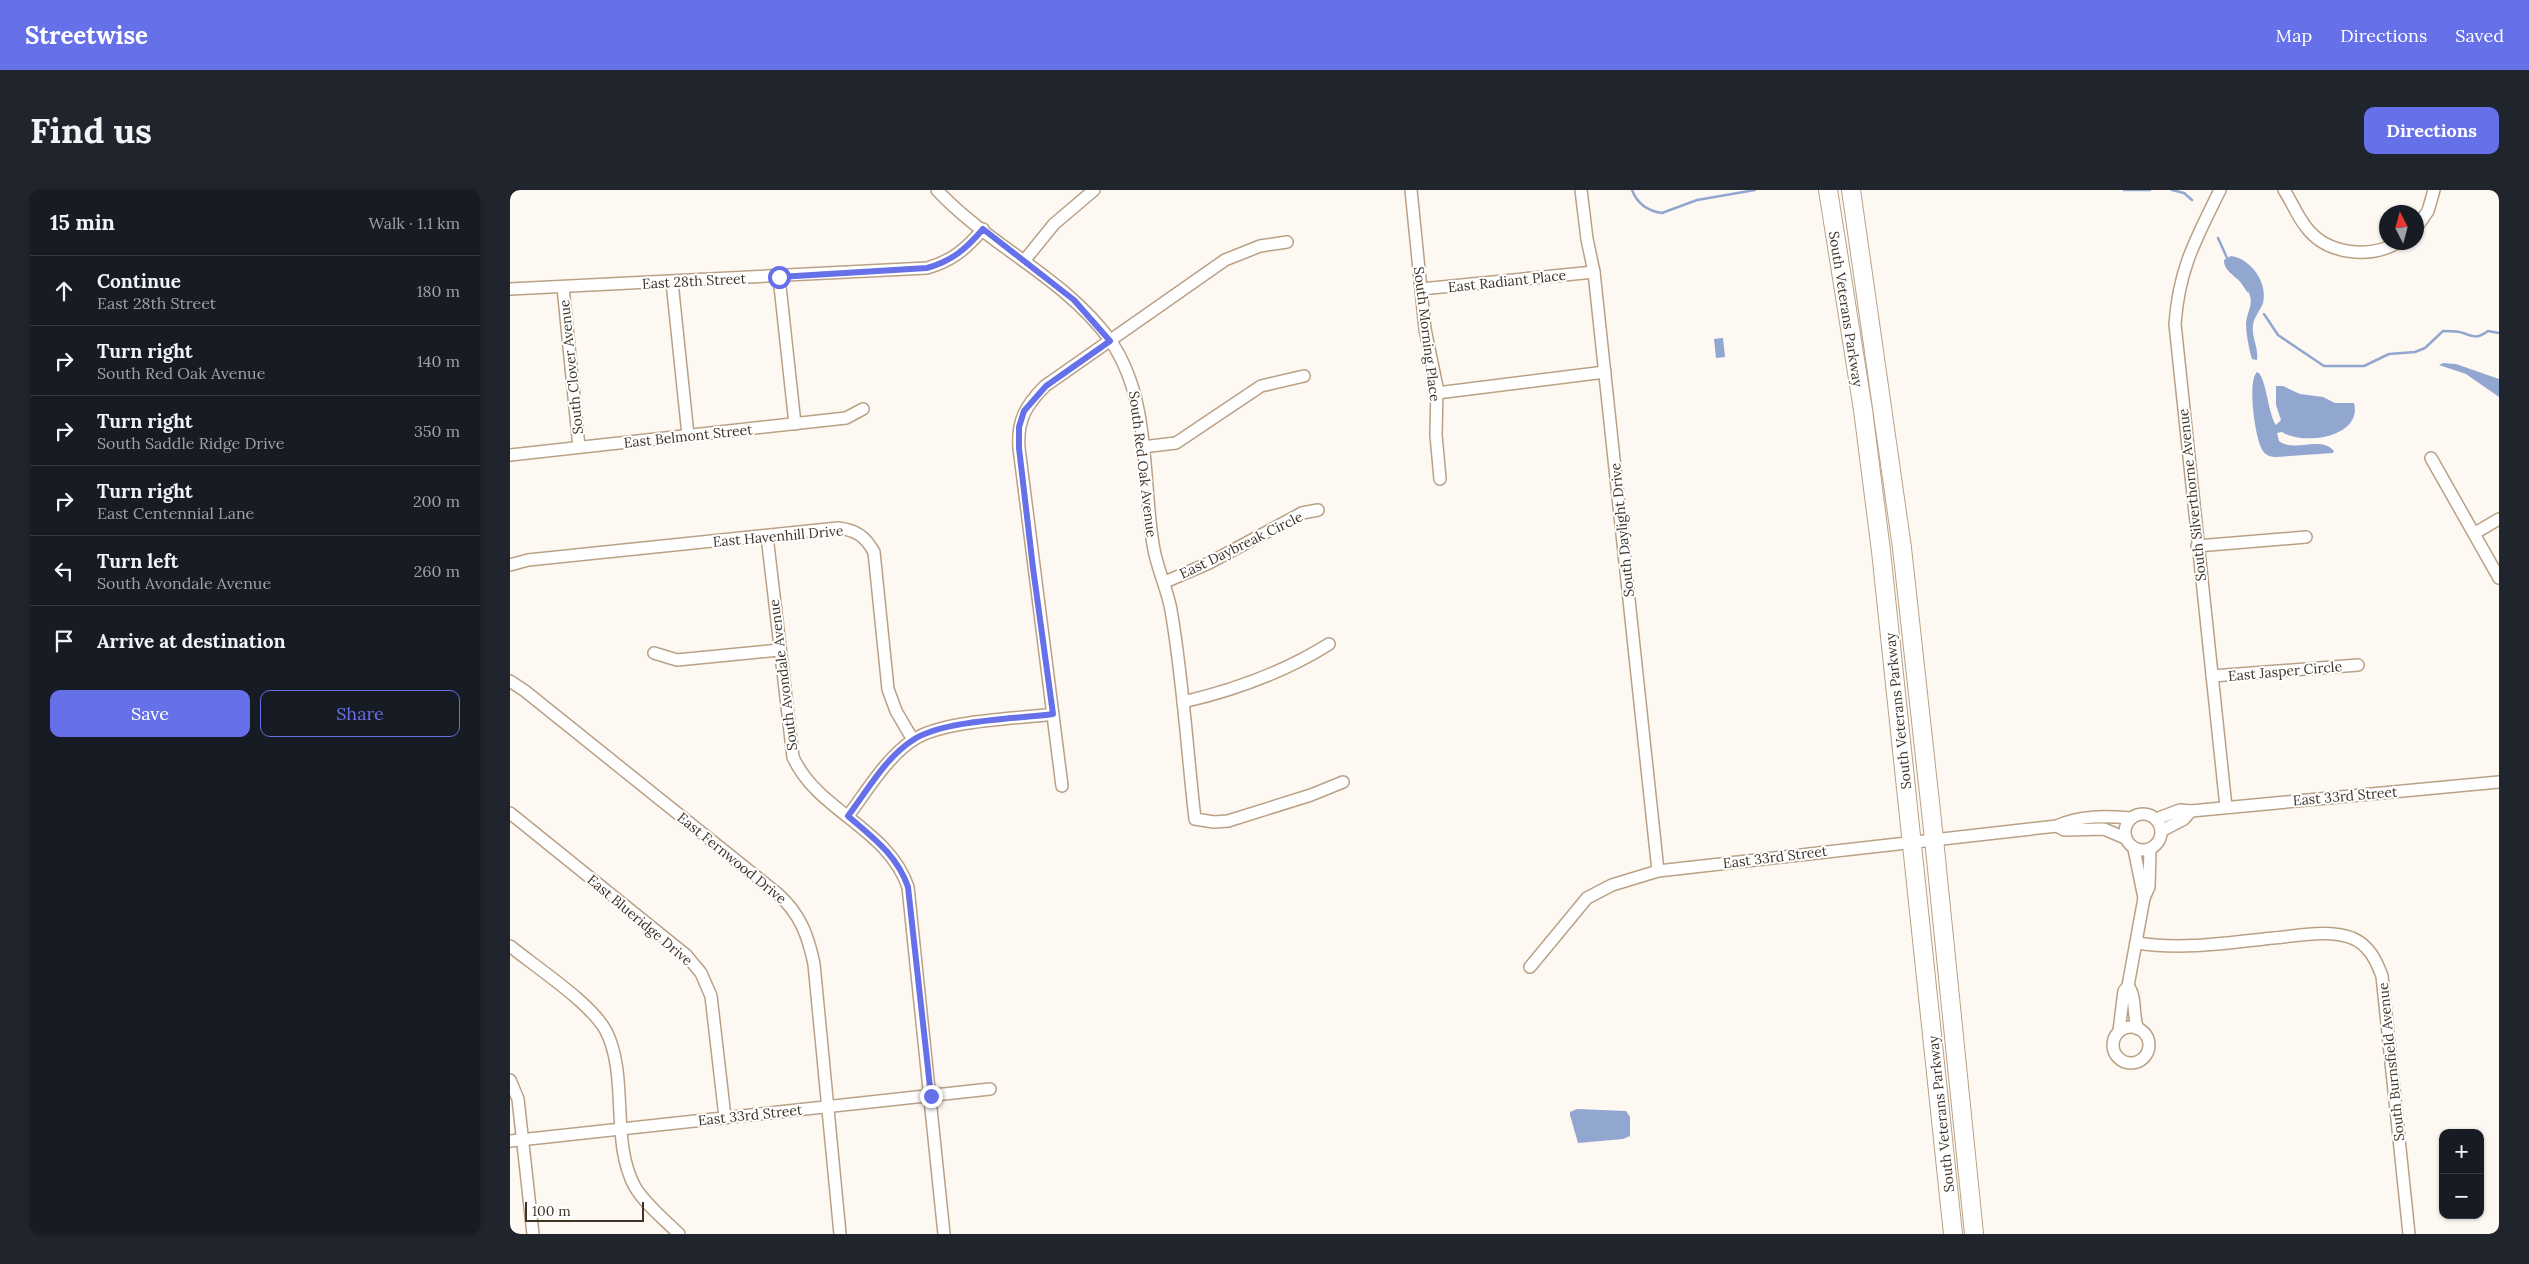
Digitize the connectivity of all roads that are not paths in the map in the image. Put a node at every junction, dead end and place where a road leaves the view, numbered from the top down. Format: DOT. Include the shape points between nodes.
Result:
graph roads {
  1 [pos="937,190"];
  2 [pos="1094,190"];
  3 [pos="1410,190"];
  4 [pos="1581,190"];
  5 [pos="1828,190"];
  6 [pos="1851,190"];
  7 [pos="2220,190"];
  8 [pos="2284,190"];
  9 [pos="2434,190"];
  10 [pos="2424,217"];
  11 [pos="983,229"];
  12 [pos="1287,242"];
  13 [pos="2379,250"];
  14 [pos="1024,261"];
  15 [pos="1594,272"];
  16 [pos="779,277"];
  17 [pos="672,282"];
  18 [pos="564,287"];
  19 [pos="510,289"];
  20 [pos="1420,290"];
  21 [pos="1110,341"];
  22 [pos="1605,372"];
  23 [pos="1304,376"];
  24 [pos="1437,393"];
  25 [pos="862,409"];
  26 [pos="795,424"];
  27 [pos="688,436"];
  28 [pos="579,447"];
  29 [pos="1142,447"];
  30 [pos="510,455"];
  31 [pos="2431,458"];
  32 [pos="1440,479"];
  33 [pos="1318,510"];
  34 [pos="2499,519"];
  35 [pos="2475,533"];
  36 [pos="767,536"];
  37 [pos="2306,537"];
  38 [pos="2197,546"];
  39 [pos="510,565"];
  40 [pos="2499,578"];
  41 [pos="1165,582"];
  42 [pos="1329,644"];
  43 [pos="779,650"];
  44 [pos="654,653"];
  45 [pos="2358,665"];
  46 [pos="2212,676"];
  47 [pos="510,681"];
  48 [pos="1183,702"];
  49 [pos="1053,714"];
  50 [pos="913,740"];
  51 [pos="1342,782"];
  52 [pos="2499,782"];
  53 [pos="1062,786"];
  54 [pos="2226,807"];
  55 [pos="2191,811"];
  56 [pos="510,813"];
  57 [pos="848,816"];
  58 [pos="2132,818"];
  59 [pos="2156,819"];
  60 [pos="2057,826"];
  61 [pos="2162,831"];
  62 [pos="2126,838"];
  63 [pos="1934,839"];
  64 [pos="1912,841"];
  65 [pos="2134,849"];
  66 [pos="2150,849"];
  67 [pos="1658,871"];
  68 [pos="2144,898"];
  69 [pos="2136,943"];
  70 [pos="510,946"];
  71 [pos="1530,967"];
  72 [pos="2128,986"];
  73 [pos="2138,1029"];
  74 [pos="2119,1031"];
  75 [pos="510,1080"];
  76 [pos="990,1089"];
  77 [pos="931,1096"];
  78 [pos="830,1106"];
  79 [pos="725,1117"];
  80 [pos="621,1128"];
  81 [pos="524,1140"];
  82 [pos="510,1141"];
  83 [pos="533,1234"];
  84 [pos="679,1234"];
  85 [pos="840,1234"];
  86 [pos="944,1234"];
  87 [pos="1953,1234"];
  88 [pos="1974,1234"];
  89 [pos="2409,1234"];
  1 -- 11 [label="street, South Red Oak Avenue"];
  2 -- 14 [label="street" via="1054,224"];
  3 -- 20 [label="street, South Morning Place"];
  4 -- 15 [label="street, South Daylight Drive"];
  5 -- 64 [label="highway, South Veterans Parkway" via="1874,496"];
  6 -- 63 [label="highway, South Veterans Parkway" via="1902,548"];
  7 -- 38 [label="street, South Silverthorne Avenue" via="2188,256 2176,312 2176,349"];
  8 -- 13 [label="street" via="2306,228 2316,237 2347,251 2366,253"];
  9 -- 10 [label="street"];
  11 -- 14 [label="street, South Red Oak Avenue"];
  11 -- 16 [label="street, East 28th Street" via="958,255 927,268"];
  12 -- 21 [label="street" via="1260,246 1225,260"];
  14 -- 21 [label="street, South Red Oak Avenue" via="1074,300"];
  15 -- 20 [label="street, East Radiant Place"];
  15 -- 22 [label="street, South Daylight Drive"];
  16 -- 17 [label="street, East 28th Street"];
  16 -- 26 [label="street"];
  17 -- 18 [label="street, East 28th Street"];
  17 -- 27 [label="street"];
  18 -- 19 [label="street, East 28th Street"];
  18 -- 28 [label="street, South Clover Avenue"];
  20 -- 24 [label="street, South Morning Place" via="1424,330"];
  21 -- 29 [label="street, South Red Oak Avenue" via="1134,389"];
  21 -- 49 [label="street" via="1046,386 1024,411 1019,427 1032,559"];
  22 -- 24 [label="street"];
  22 -- 67 [label="street, South Daylight Drive"];
  23 -- 29 [label="street" via="1261,386 1176,443"];
  24 -- 32 [label="street, South Morning Place"];
  25 -- 26 [label="street, East Belmont Street" via="846,418"];
  26 -- 27 [label="street, East Belmont Street"];
  27 -- 28 [label="street, East Belmont Street"];
  28 -- 30 [label="street, East Belmont Street"];
  29 -- 41 [label="street, South Red Oak Avenue" via="1153,546"];
  31 -- 35 [label="street"];
  33 -- 41 [label="street, East Daybreak Circle" via="1302,513 1209,563"];
  34 -- 35 [label="street"];
  35 -- 40 [label="street"];
  36 -- 39 [label="street, East Havenhill Drive" via="528,560"];
  36 -- 43 [label="street, South Avondale Avenue"];
  36 -- 50 [label="street, East Havenhill Drive" via="838,528 857,532 869,543 874,552 888,690"];
  37 -- 38 [label="street"];
  38 -- 46 [label="street, South Silverthorne Avenue"];
  41 -- 48 [label="street, South Red Oak Avenue"];
  42 -- 48 [label="street" via="1252,684"];
  43 -- 44 [label="street" via="677,660"];
  43 -- 57 [label="street, South Avondale Avenue" via="793,756 808,782"];
  45 -- 46 [label="street, East Jasper Circle"];
  46 -- 54 [label="street, South Silverthorne Avenue"];
  47 -- 78 [label="street, East Fernwood Drive" via="792,908 804,926 814,964"];
  48 -- 51 [label="street, South Red Oak Avenue" via="1194,819 1228,821"];
  49 -- 50 [label="street" via="936,729"];
  49 -- 53 [label="street"];
  50 -- 57 [label="street" via="894,757"];
  52 -- 54 [label="street, East 33rd Street"];
  54 -- 55 [label="street, East 33rd Street"];
  55 -- 59 [label="street, East 33rd Street" via="2180,810"];
  55 -- 61 [label="street" via="2184,819"];
  56 -- 79 [label="street, East Blueridge Drive" via="686,955 701,973 714,1010"];
  57 -- 77 [label="street, South Avondale Avenue" via="890,853 903,872 908,887"];
  58 -- 59 [label="street, East 33rd Street" via="2144,814"];
  58 -- 60 [label="street, East 33rd Street" via="2112,816 2069,820"];
  58 -- 62 [label="street" via="2125,828"];
  59 -- 61 [label="street"];
  60 -- 62 [label="street, East 33rd Street" via="2064,830 2104,829"];
  60 -- 63 [label="street, East 33rd Street"];
  61 -- 66 [label="street" via="2158,843"];
  62 -- 65 [label="street"];
  63 -- 64 [label="street, East 33rd Street"];
  63 -- 88 [label="highway, South Veterans Parkway"];
  64 -- 67 [label="street, East 33rd Street"];
  64 -- 87 [label="highway, South Veterans Parkway"];
  65 -- 66 [label="street"];
  65 -- 68 [label="street"];
  66 -- 68 [label="street" via="2149,887"];
  67 -- 71 [label="street, East 33rd Street" via="1612,885 1588,898"];
  68 -- 69 [label="street"];
  69 -- 72 [label="street"];
  69 -- 89 [label="street, South Burnsfield Avenue" via="2187,947 2313,934 2340,935 2366,947 2382,976"];
  70 -- 80 [label="street" via="590,1010 605,1030 615,1060"];
  72 -- 73 [label="street" via="2133,992"];
  72 -- 74 [label="street" via="2124,991"];
  73 -- 74 [label="street" via="2130,1027"];
  73 -- 74 [label="street" via="2145,1035 2148,1046 2144,1057 2133,1063 2122,1061 2114,1053 2113,1041"];
  75 -- 81 [label="street" via="518,1099"];
  76 -- 77 [label="street, East 33rd Street"];
  77 -- 78 [label="street, East 33rd Street"];
  77 -- 86 [label="street, South Avondale Avenue"];
  78 -- 79 [label="street, East 33rd Street"];
  78 -- 85 [label="street, East Fernwood Drive"];
  79 -- 80 [label="street, East 33rd Street"];
  80 -- 81 [label="street, East 33rd Street"];
  80 -- 84 [label="street" via="628,1170 636,1188"];
  81 -- 82 [label="street, East 33rd Street"];
  81 -- 83 [label="street"];
}
